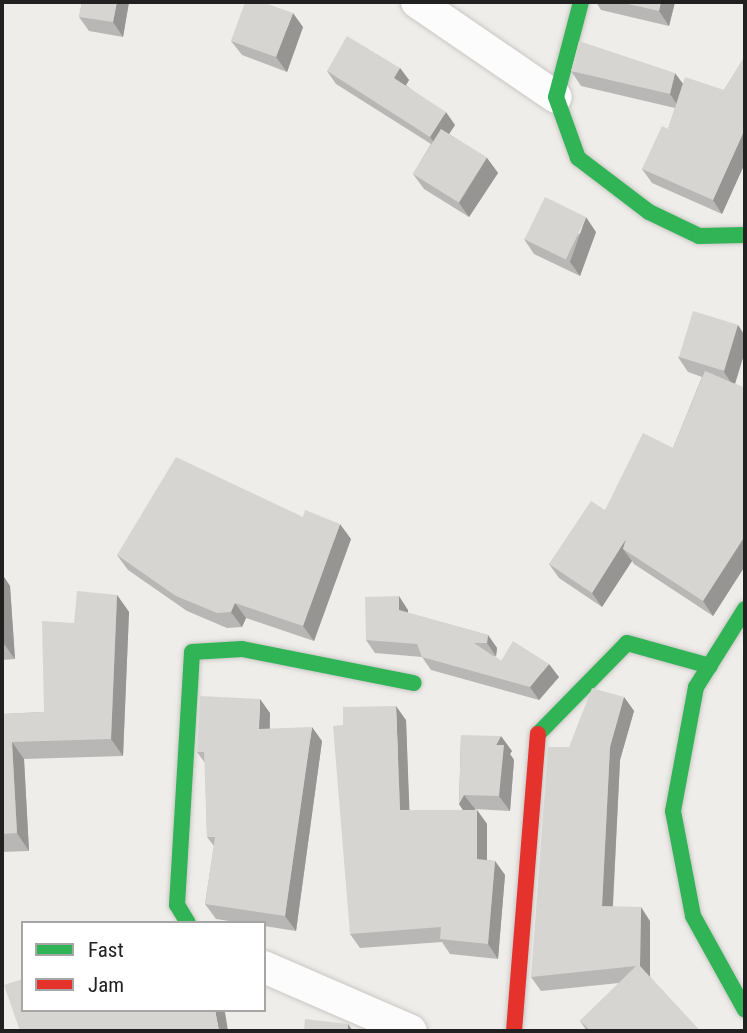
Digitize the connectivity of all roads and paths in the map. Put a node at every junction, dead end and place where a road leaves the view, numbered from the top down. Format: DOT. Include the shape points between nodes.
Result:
graph roads {
  1 [pos="417,2"];
  2 [pos="581,2"];
  3 [pos="556,96"];
  4 [pos="745,235"];
  5 [pos="745,609"];
  6 [pos="710,666"];
  7 [pos="414,683"];
  8 [pos="187,921"];
  9 [pos="266,968"];
  10 [pos="745,1010"];
  11 [pos="411,1031"];
  12 [pos="514,1031"];
  1 -- 3 [label="street"];
  2 -- 3 [label="street"];
  3 -- 4 [label="street" via="578,158 649,212 699,236"];
  5 -- 6 [label="street"];
  6 -- 10 [label="street" via="696,687 673,811 693,916"];
  6 -- 12 [label="street" via="627,643 538,732"];
  7 -- 8 [label="street" via="242,649 192,652 177,905"];
  9 -- 11 [label="street"];
}
